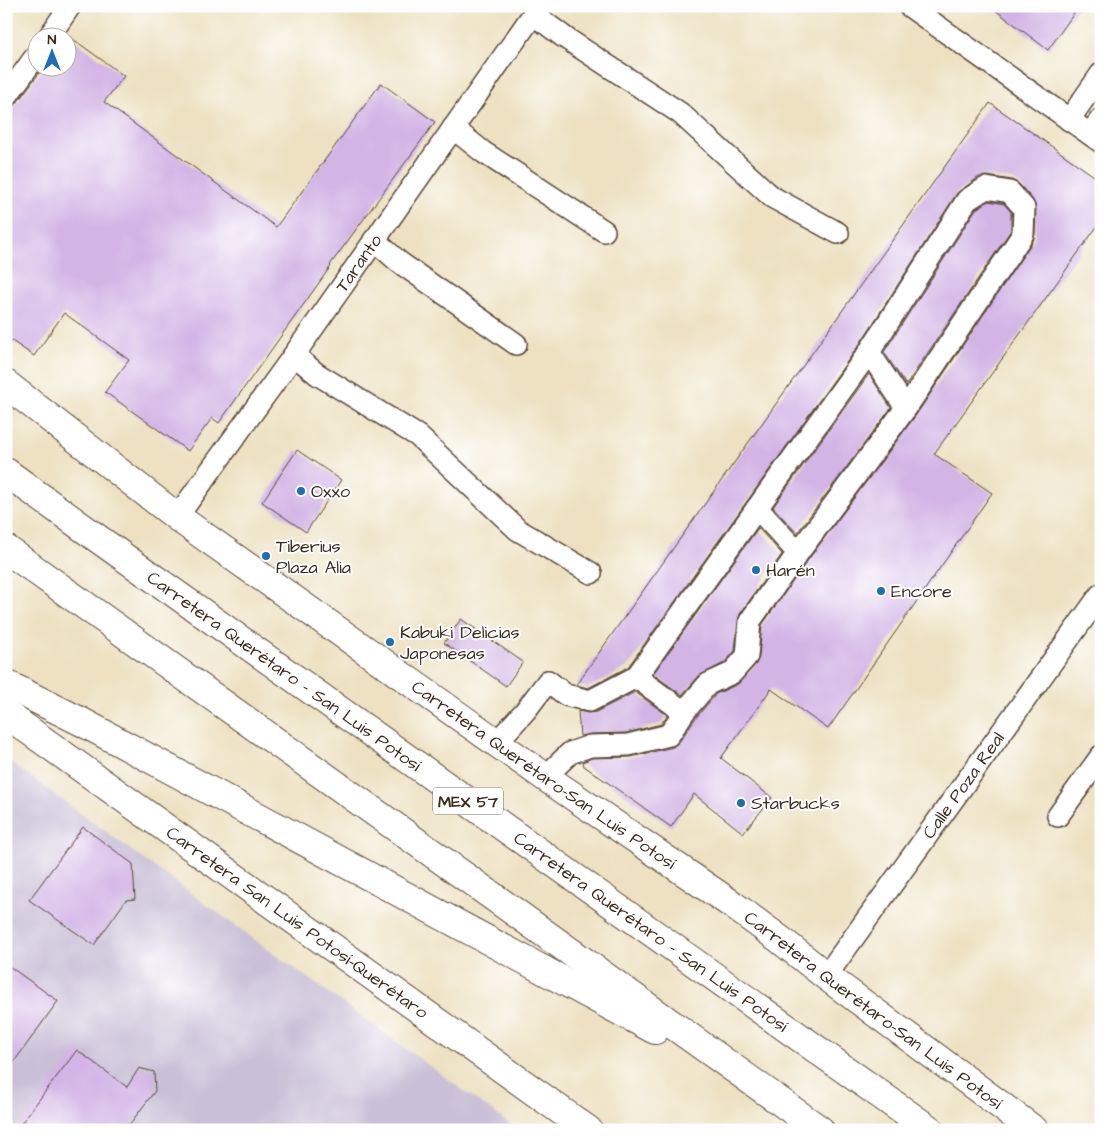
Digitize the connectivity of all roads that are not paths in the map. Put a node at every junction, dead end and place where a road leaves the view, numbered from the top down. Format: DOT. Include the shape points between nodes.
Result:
graph roads {
  1 [pos="70,6"];
  2 [pos="909,6"];
  3 [pos="536,10"];
  4 [pos="55,28"];
  5 [pos="28,66"];
  6 [pos="1101,74"];
  7 [pos="6,97"];
  8 [pos="1069,120"];
  9 [pos="453,128"];
  10 [pos="1097,132"];
  11 [pos="604,231"];
  12 [pos="838,233"];
  13 [pos="374,240"];
  14 [pos="516,344"];
  15 [pos="869,352"];
  16 [pos="294,355"];
  17 [pos="6,384"];
  18 [pos="906,408"];
  19 [pos="6,472"];
  20 [pos="757,508"];
  21 [pos="177,517"];
  22 [pos="6,549"];
  23 [pos="798,553"];
  24 [pos="590,573"];
  25 [pos="1101,594"];
  26 [pos="636,677"];
  27 [pos="6,684"];
  28 [pos="684,712"];
  29 [pos="6,714"];
  30 [pos="496,742"];
  31 [pos="1099,764"];
  32 [pos="545,777"];
  33 [pos="1058,816"];
  34 [pos="826,976"];
  35 [pos="759,1086"];
  36 [pos="588,1130"];
  37 [pos="820,1130"];
  38 [pos="930,1130"];
  39 [pos="1034,1130"];
  1 -- 4 [label="street"];
  2 -- 8 [label="street"];
  3 -- 9 [label="street, Taranto"];
  3 -- 12 [label="street" via="564,37 680,113 772,197"];
  5 -- 7 [label="street"];
  6 -- 8 [label="street"];
  8 -- 10 [label="street"];
  9 -- 11 [label="street" via="483,152"];
  9 -- 13 [label="street, Taranto"];
  13 -- 14 [label="street" via="399,262"];
  13 -- 16 [label="street, Taranto"];
  15 -- 18 [label="street"];
  15 -- 18 [label="street" via="967,200 986,188 1010,192 1024,208 1023,234"];
  15 -- 20 [label="street"];
  16 -- 21 [label="street, Taranto"];
  16 -- 24 [label="street" via="317,374 418,436 518,530"];
  17 -- 21 [label="main road, Carretera Querétaro-San Luis Potosí"];
  18 -- 23 [label="street"];
  19 -- 38 [label="main road, Carretera Querétaro - San Luis Potosí / MEX 57"];
  20 -- 23 [label="street"];
  20 -- 26 [label="street"];
  21 -- 30 [label="main road, Carretera Querétaro-San Luis Potosí"];
  22 -- 35 [label="main road"];
  23 -- 28 [label="street" via="750,621 747,656 732,673 708,684"];
  25 -- 34 [label="street, Calle Poza Real"];
  26 -- 28 [label="street"];
  26 -- 30 [label="street" via="590,701 566,695 548,681"];
  27 -- 35 [label="main road"];
  28 -- 32 [label="street" via="669,735 628,745 590,746 570,753"];
  29 -- 36 [label="main road, Carretera San Luis Potosí-Querétaro"];
  30 -- 32 [label="main road, Carretera Querétaro-San Luis Potosí"];
  31 -- 33 [label="street"];
  32 -- 34 [label="main road, Carretera Querétaro-San Luis Potosí" via="733,906"];
  34 -- 39 [label="main road, Carretera Querétaro-San Luis Potosí"];
  35 -- 37 [label="main road"];
}
